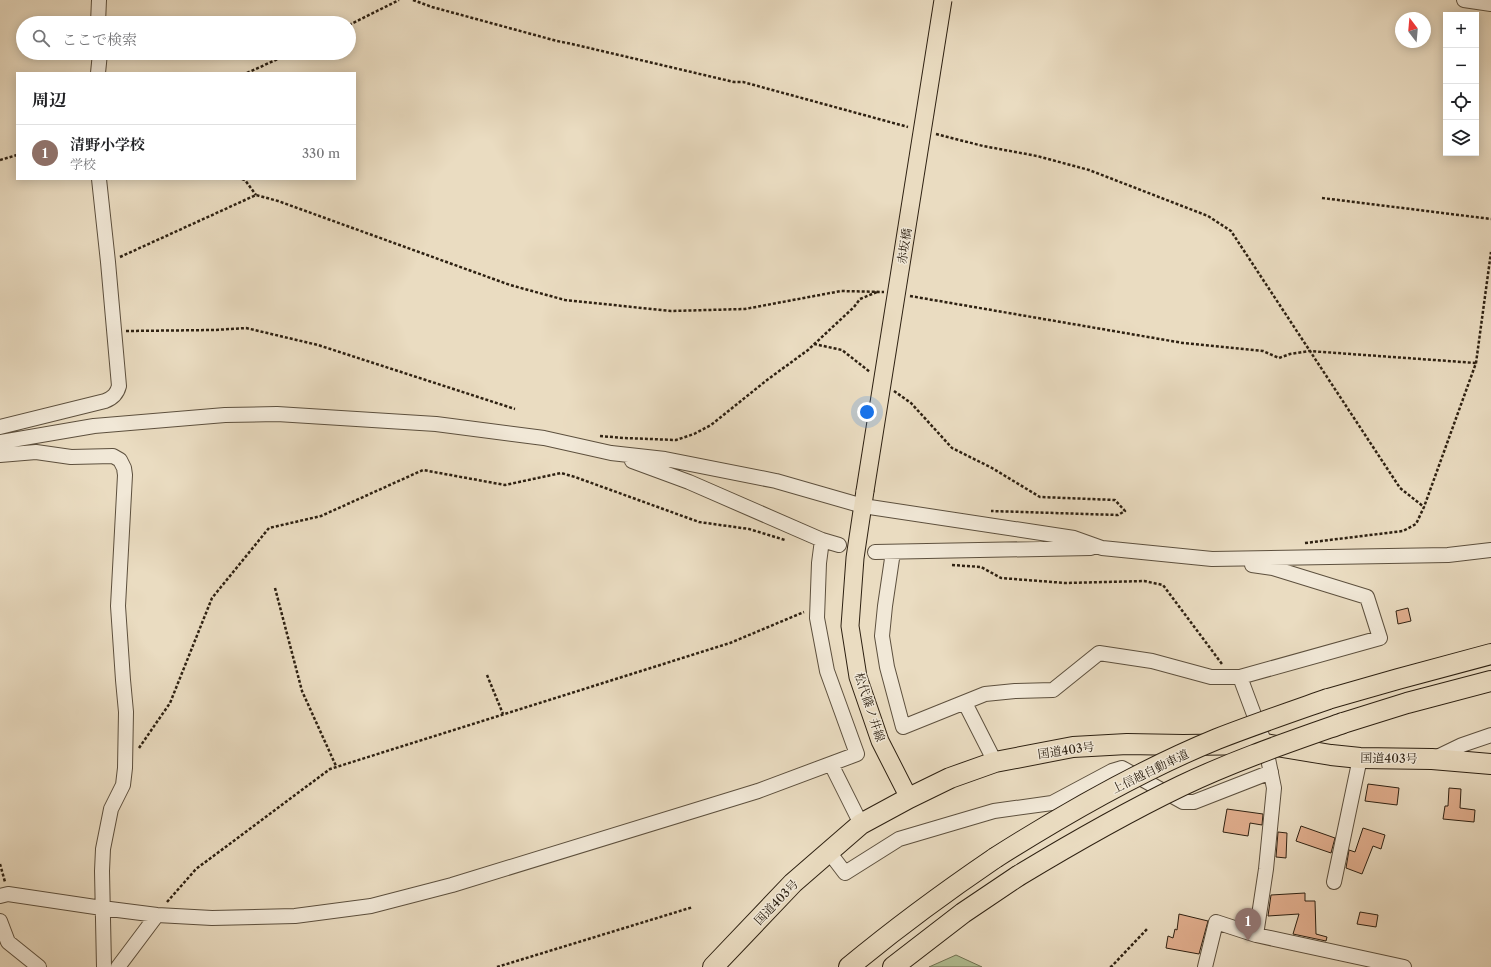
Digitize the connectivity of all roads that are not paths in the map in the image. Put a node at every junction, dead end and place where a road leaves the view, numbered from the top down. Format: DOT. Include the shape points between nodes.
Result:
graph roads {
  1 [pos="99,0"];
  2 [pos="943,0"];
  3 [pos="1464,0"];
  4 [pos="1491,4"];
  5 [pos="98,16"];
  6 [pos="99,60"];
  7 [pos="98,72"];
  8 [pos="99,180"];
  9 [pos="0,427"];
  10 [pos="0,442"];
  11 [pos="611,453"];
  12 [pos="0,455"];
  13 [pos="864,499"];
  14 [pos="822,540"];
  15 [pos="839,545"];
  16 [pos="1102,548"];
  17 [pos="1491,550"];
  18 [pos="875,552"];
  19 [pos="893,552"];
  20 [pos="1212,559"];
  21 [pos="1491,654"];
  22 [pos="1236,677"];
  23 [pos="1491,681"];
  24 [pos="965,703"];
  25 [pos="1491,735"];
  26 [pos="1265,744"];
  27 [pos="1360,758"];
  28 [pos="1432,759"];
  29 [pos="995,762"];
  30 [pos="831,764"];
  31 [pos="1491,764"];
  32 [pos="1271,772"];
  33 [pos="909,798"];
  34 [pos="861,824"];
  35 [pos="829,852"];
  36 [pos="1334,882"];
  37 [pos="4,895"];
  38 [pos="102,908"];
  39 [pos="156,915"];
  40 [pos="0,921"];
  41 [pos="1256,935"];
  42 [pos="39,967"];
  43 [pos="104,967"];
  44 [pos="118,967"];
  45 [pos="713,967"];
  46 [pos="849,967"];
  47 [pos="893,967"];
  48 [pos="1205,967"];
  49 [pos="1404,967"];
  1 -- 5 [label="street"];
  2 -- 13 [label="main road, 赤坂橋, bridge"];
  3 -- 4 [label="street"];
  6 -- 7 [label="street"];
  8 -- 9 [label="street" via="118,386 114,396 105,401"];
  10 -- 11 [label="street" via="94,426 224,415 277,414 436,424 544,438"];
  11 -- 13 [label="street" via="665,459"];
  11 -- 14 [label="street" via="689,482"];
  12 -- 38 [label="street" via="36,452 71,457 113,456 120,460 124,468 118,606 126,712 126,768 123,785 111,809 103,849"];
  13 -- 16 [label="street" via="1074,538"];
  13 -- 33 [label="main road, 松代篠ノ井線" via="855,558 850,626 858,677 880,741"];
  14 -- 15 [label="street"];
  14 -- 30 [label="street" via="817,618 827,671 857,754"];
  16 -- 19 [label="street"];
  16 -- 20 [label="street"];
  17 -- 20 [label="street" via="1448,555"];
  18 -- 19 [label="street"];
  19 -- 24 [label="street" via="882,636 887,667 903,727"];
  20 -- 22 [label="street" via="1273,568 1367,597 1380,638"];
  21 -- 46 [label="highway, 上信越自動車道, bridge" via="1328,699 1216,740 1153,768 1049,824 995,858 894,930"];
  22 -- 24 [label="street" via="1211,677 1152,661 1100,653 1053,690 985,694"];
  22 -- 26 [label="street"];
  23 -- 47 [label="highway, bridge" via="1343,723 1236,762 1182,786 1072,843 1018,876 963,913"];
  24 -- 29 [label="street"];
  25 -- 28 [label="street" via="1462,744"];
  26 -- 27 [label="highway, 国道403号"];
  26 -- 29 [label="highway, 国道403号" via="1127,744 1073,747"];
  26 -- 32 [label="street"];
  27 -- 28 [label="highway, 国道403号"];
  27 -- 36 [label="street"];
  28 -- 31 [label="highway, 国道403号"];
  29 -- 33 [label="highway, 国道403号" via="950,778"];
  30 -- 34 [label="street"];
  30 -- 39 [label="street" via="758,791 452,885 371,906 295,916 212,918"];
  32 -- 35 [label="street" via="1194,802 1183,802 1122,768 1052,803 994,812 899,839 845,873"];
  32 -- 41 [label="street" via="1274,788"];
  33 -- 34 [label="highway, 国道403号"];
  34 -- 35 [label="highway, 国道403号"];
  35 -- 45 [label="highway, 国道403号" via="793,883"];
  37 -- 38 [label="street"];
  38 -- 39 [label="street"];
  38 -- 43 [label="street"];
  39 -- 44 [label="street"];
  40 -- 42 [label="street" via="8,942"];
  41 -- 48 [label="street" via="1216,922"];
  41 -- 49 [label="street"];
}
